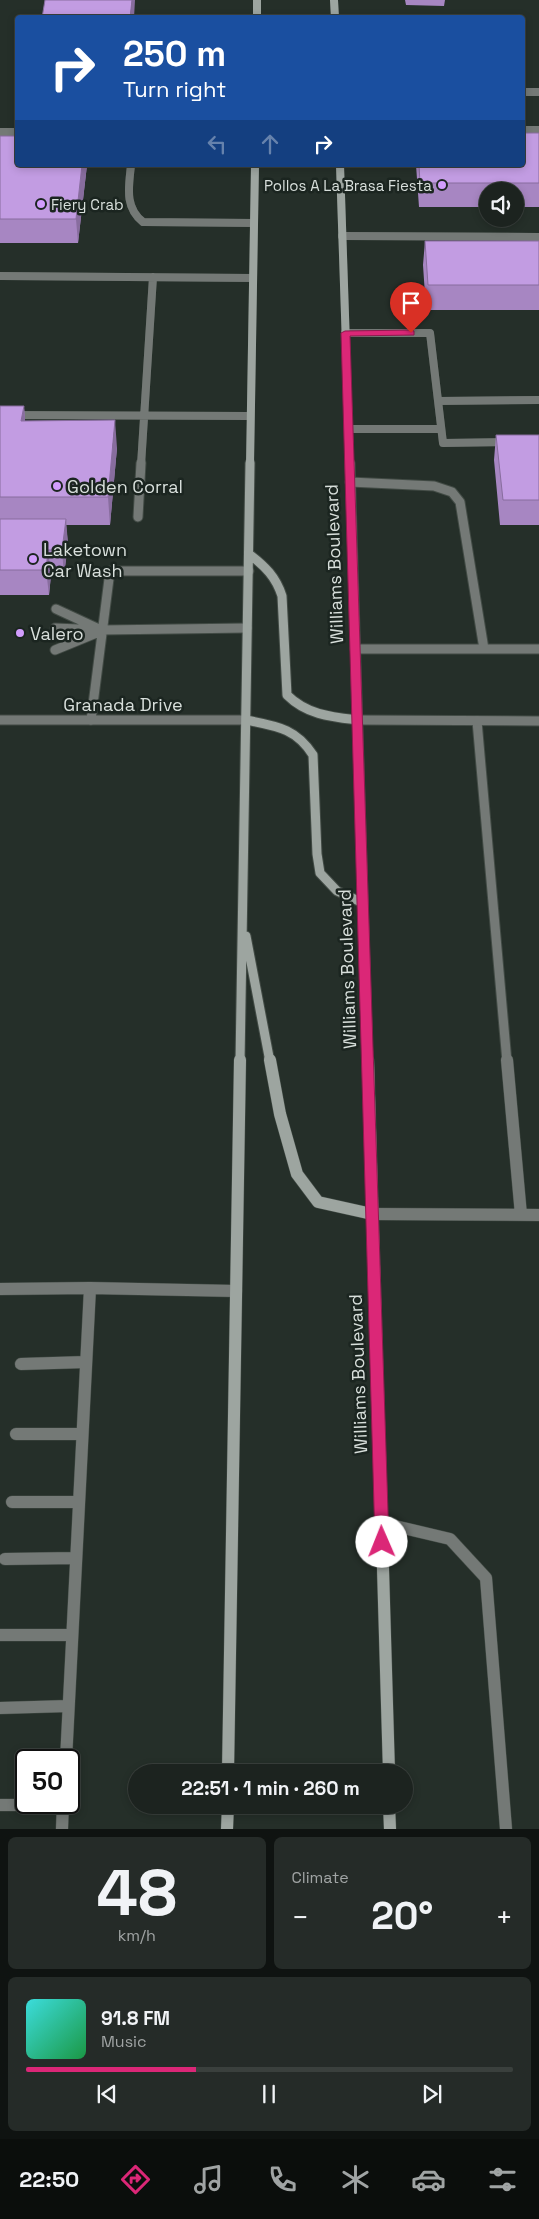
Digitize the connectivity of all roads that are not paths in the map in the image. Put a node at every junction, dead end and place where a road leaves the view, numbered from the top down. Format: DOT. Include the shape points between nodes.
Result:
graph roads {
  1 [pos="257,0"];
  2 [pos="334,0"];
  3 [pos="257,15"];
  4 [pos="335,15"];
  5 [pos="525,92"];
  6 [pos="539,92"];
  7 [pos="525,130"];
  8 [pos="539,130"];
  9 [pos="0,132"];
  10 [pos="15,132"];
  11 [pos="131,167"];
  12 [pos="255,167"];
  13 [pos="340,167"];
  14 [pos="254,223"];
  15 [pos="342,236"];
  16 [pos="539,237"];
  17 [pos="0,276"];
  18 [pos="153,277"];
  19 [pos="253,278"];
  20 [pos="345,333"];
  21 [pos="539,400"];
  22 [pos="438,401"];
  23 [pos="0,415"];
  24 [pos="144,416"];
  25 [pos="250,416"];
  26 [pos="348,429"];
  27 [pos="441,429"];
  28 [pos="520,442"];
  29 [pos="350,482"];
  30 [pos="138,517"];
  31 [pos="249,554"];
  32 [pos="249,571"];
  33 [pos="56,609"];
  34 [pos="55,628"];
  35 [pos="248,628"];
  36 [pos="102,630"];
  37 [pos="355,649"];
  38 [pos="484,649"];
  39 [pos="539,649"];
  40 [pos="55,650"];
  41 [pos="0,720"];
  42 [pos="91,720"];
  43 [pos="246,720"];
  44 [pos="358,720"];
  45 [pos="477,721"];
  46 [pos="539,721"];
  47 [pos="364,903"];
  48 [pos="242,916"];
  49 [pos="372,1214"];
  50 [pos="521,1215"];
  51 [pos="539,1215"];
  52 [pos="90,1288"];
  53 [pos="0,1289"];
  54 [pos="236,1291"];
  55 [pos="86,1362"];
  56 [pos="21,1364"];
  57 [pos="16,1434"];
  58 [pos="82,1434"];
  59 [pos="12,1502"];
  60 [pos="79,1502"];
  61 [pos="382,1523"];
  62 [pos="76,1558"];
  63 [pos="5,1559"];
  64 [pos="72,1634"];
  65 [pos="0,1635"];
  66 [pos="68,1706"];
  67 [pos="0,1708"];
  68 [pos="66,1749"];
  69 [pos="228,1764"];
  70 [pos="389,1764"];
  71 [pos="0,1806"];
  72 [pos="15,1806"];
  73 [pos="63,1814"];
  74 [pos="228,1814"];
  75 [pos="390,1814"];
  76 [pos="62,1829"];
  77 [pos="227,1829"];
  78 [pos="390,1829"];
  79 [pos="506,1829"];
  1 -- 3 [label="main road"];
  2 -- 4 [label="main road"];
  5 -- 6 [label="street"];
  7 -- 8 [label="street"];
  9 -- 10 [label="street"];
  11 -- 14 [label="street" via="128,202 130,211 143,222"];
  12 -- 14 [label="main road"];
  13 -- 15 [label="main road, Williams Boulevard"];
  14 -- 19 [label="main road"];
  15 -- 16 [label="street"];
  15 -- 20 [label="main road, Williams Boulevard"];
  17 -- 18 [label="street"];
  18 -- 19 [label="street"];
  18 -- 24 [label="street"];
  19 -- 25 [label="main road"];
  20 -- 22 [label="street" via="430,333"];
  20 -- 26 [label="main road, Williams Boulevard"];
  21 -- 22 [label="street"];
  22 -- 27 [label="street"];
  23 -- 24 [label="street"];
  24 -- 25 [label="street"];
  24 -- 30 [label="street"];
  25 -- 31 [label="main road"];
  26 -- 27 [label="street"];
  26 -- 29 [label="main road, Williams Boulevard"];
  27 -- 28 [label="street" via="443,443"];
  29 -- 37 [label="main road, Williams Boulevard"];
  29 -- 38 [label="street" via="434,486 452,492 460,502"];
  31 -- 32 [label="main road"];
  31 -- 44 [label="main road" via="267,567 280,586 287,695 294,704 308,711"];
  32 -- 35 [label="main road"];
  32 -- 36 [label="street" via="110,571"];
  33 -- 36 [label="street"];
  34 -- 36 [label="street"];
  35 -- 36 [label="street"];
  35 -- 43 [label="main road"];
  36 -- 40 [label="street"];
  36 -- 42 [label="street"];
  37 -- 38 [label="street"];
  37 -- 44 [label="main road, Williams Boulevard"];
  38 -- 39 [label="street"];
  41 -- 42 [label="street, Granada Drive"];
  42 -- 43 [label="street, Granada Drive"];
  43 -- 47 [label="main road" via="295,733 306,743 313,755 320,872 337,890"];
  43 -- 48 [label="main road"];
  44 -- 45 [label="street"];
  44 -- 47 [label="main road, Williams Boulevard"];
  45 -- 46 [label="street"];
  45 -- 50 [label="street"];
  47 -- 49 [label="main road, Williams Boulevard"];
  48 -- 49 [label="main road" via="280,1114 297,1174 318,1202"];
  48 -- 54 [label="main road"];
  49 -- 50 [label="street"];
  49 -- 61 [label="main road, Williams Boulevard"];
  50 -- 51 [label="street"];
  52 -- 53 [label="street"];
  52 -- 54 [label="street"];
  52 -- 55 [label="street"];
  54 -- 69 [label="main road"];
  55 -- 56 [label="street"];
  55 -- 58 [label="street"];
  57 -- 58 [label="street"];
  58 -- 60 [label="street"];
  59 -- 60 [label="street"];
  60 -- 62 [label="street"];
  61 -- 70 [label="main road, Williams Boulevard"];
  61 -- 79 [label="street" via="450,1539 486,1578"];
  62 -- 63 [label="street"];
  62 -- 64 [label="street"];
  64 -- 65 [label="street"];
  64 -- 66 [label="street"];
  66 -- 67 [label="street"];
  66 -- 68 [label="street"];
  71 -- 72 [label="street"];
  73 -- 76 [label="street"];
  74 -- 77 [label="main road"];
  75 -- 78 [label="main road"];
}
